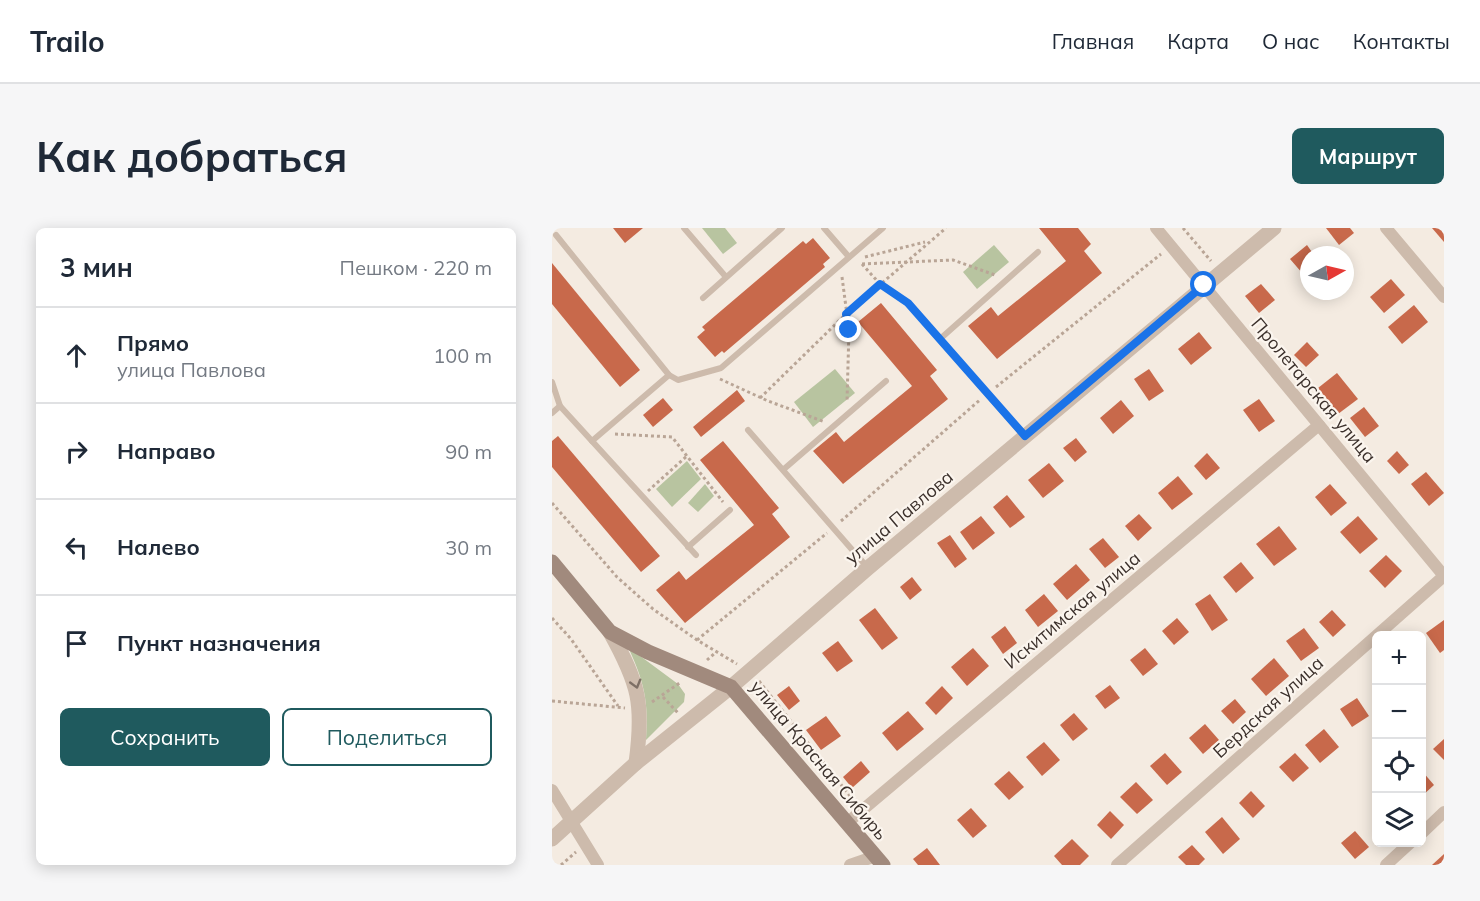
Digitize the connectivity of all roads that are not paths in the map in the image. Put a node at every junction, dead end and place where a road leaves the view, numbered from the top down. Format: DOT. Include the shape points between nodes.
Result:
graph roads {
  1 [pos="684,228"];
  2 [pos="782,228"];
  3 [pos="824,228"];
  4 [pos="883,228"];
  5 [pos="1156,228"];
  6 [pos="1274,228"];
  7 [pos="1386,228"];
  8 [pos="556,235"];
  9 [pos="1038,252"];
  10 [pos="849,257"];
  11 [pos="726,277"];
  12 [pos="1204,285"];
  13 [pos="1444,297"];
  14 [pos="703,298"];
  15 [pos="908,303"];
  16 [pos="940,339"];
  17 [pos="669,375"];
  18 [pos="886,381"];
  19 [pos="552,382"];
  20 [pos="560,406"];
  21 [pos="552,413"];
  22 [pos="1319,425"];
  23 [pos="748,430"];
  24 [pos="1025,436"];
  25 [pos="592,441"];
  26 [pos="784,469"];
  27 [pos="730,510"];
  28 [pos="688,547"];
  29 [pos="696,555"];
  30 [pos="552,562"];
  31 [pos="868,568"];
  32 [pos="1444,576"];
  33 [pos="610,632"];
  34 [pos="731,687"];
  35 [pos="636,764"];
  36 [pos="552,790"];
  37 [pos="1444,812"];
  38 [pos="570,822"];
  39 [pos="847,823"];
  40 [pos="1426,829"];
  41 [pos="552,838"];
  42 [pos="1406,847"];
  43 [pos="879,860"];
  44 [pos="598,865"];
  45 [pos="850,865"];
  46 [pos="1117,865"];
  47 [pos="1386,865"];
  1 -- 11 [label="lane"];
  2 -- 11 [label="lane"];
  3 -- 10 [label="lane"];
  4 -- 10 [label="lane"];
  5 -- 12 [label="street, Пролетарская улица"];
  6 -- 12 [label="street, улица Павлова"];
  7 -- 13 [label="street"];
  8 -- 17 [label="lane"];
  9 -- 16 [label="lane"];
  10 -- 17 [label="lane" via="721,368 678,380"];
  11 -- 14 [label="lane"];
  12 -- 22 [label="street, Пролетарская улица"];
  12 -- 24 [label="street, улица Павлова"];
  15 -- 16 [label="lane"];
  16 -- 24 [label="lane"];
  17 -- 25 [label="lane"];
  18 -- 26 [label="lane"];
  19 -- 20 [label="lane"];
  20 -- 21 [label="lane"];
  20 -- 25 [label="lane"];
  22 -- 32 [label="street, Пролетарская улица"];
  22 -- 39 [label="street, Искитимская улица"];
  23 -- 26 [label="lane"];
  24 -- 31 [label="street, улица Павлова"];
  25 -- 28 [label="lane"];
  26 -- 31 [label="lane"];
  27 -- 28 [label="lane"];
  28 -- 29 [label="lane"];
  30 -- 33 [label="main road, улица Красная Сибирь"];
  31 -- 34 [label="street, улица Павлова"];
  32 -- 46 [label="street, Бердская улица"];
  33 -- 34 [label="main road, улица Красная Сибирь"];
  33 -- 35 [label="street, one-way" via="632,671 639,693"];
  34 -- 35 [label="street, улица Павлова"];
  34 -- 39 [label="main road, улица Красная Сибирь"];
  35 -- 38 [label="street, улица Павлова"];
  36 -- 38 [label="street"];
  37 -- 40 [label="street"];
  38 -- 41 [label="street, улица Павлова"];
  38 -- 44 [label="street"];
  39 -- 43 [label="main road, улица Красная Сибирь"];
  42 -- 47 [label="street"];
  43 -- 45 [label="street"];
}
